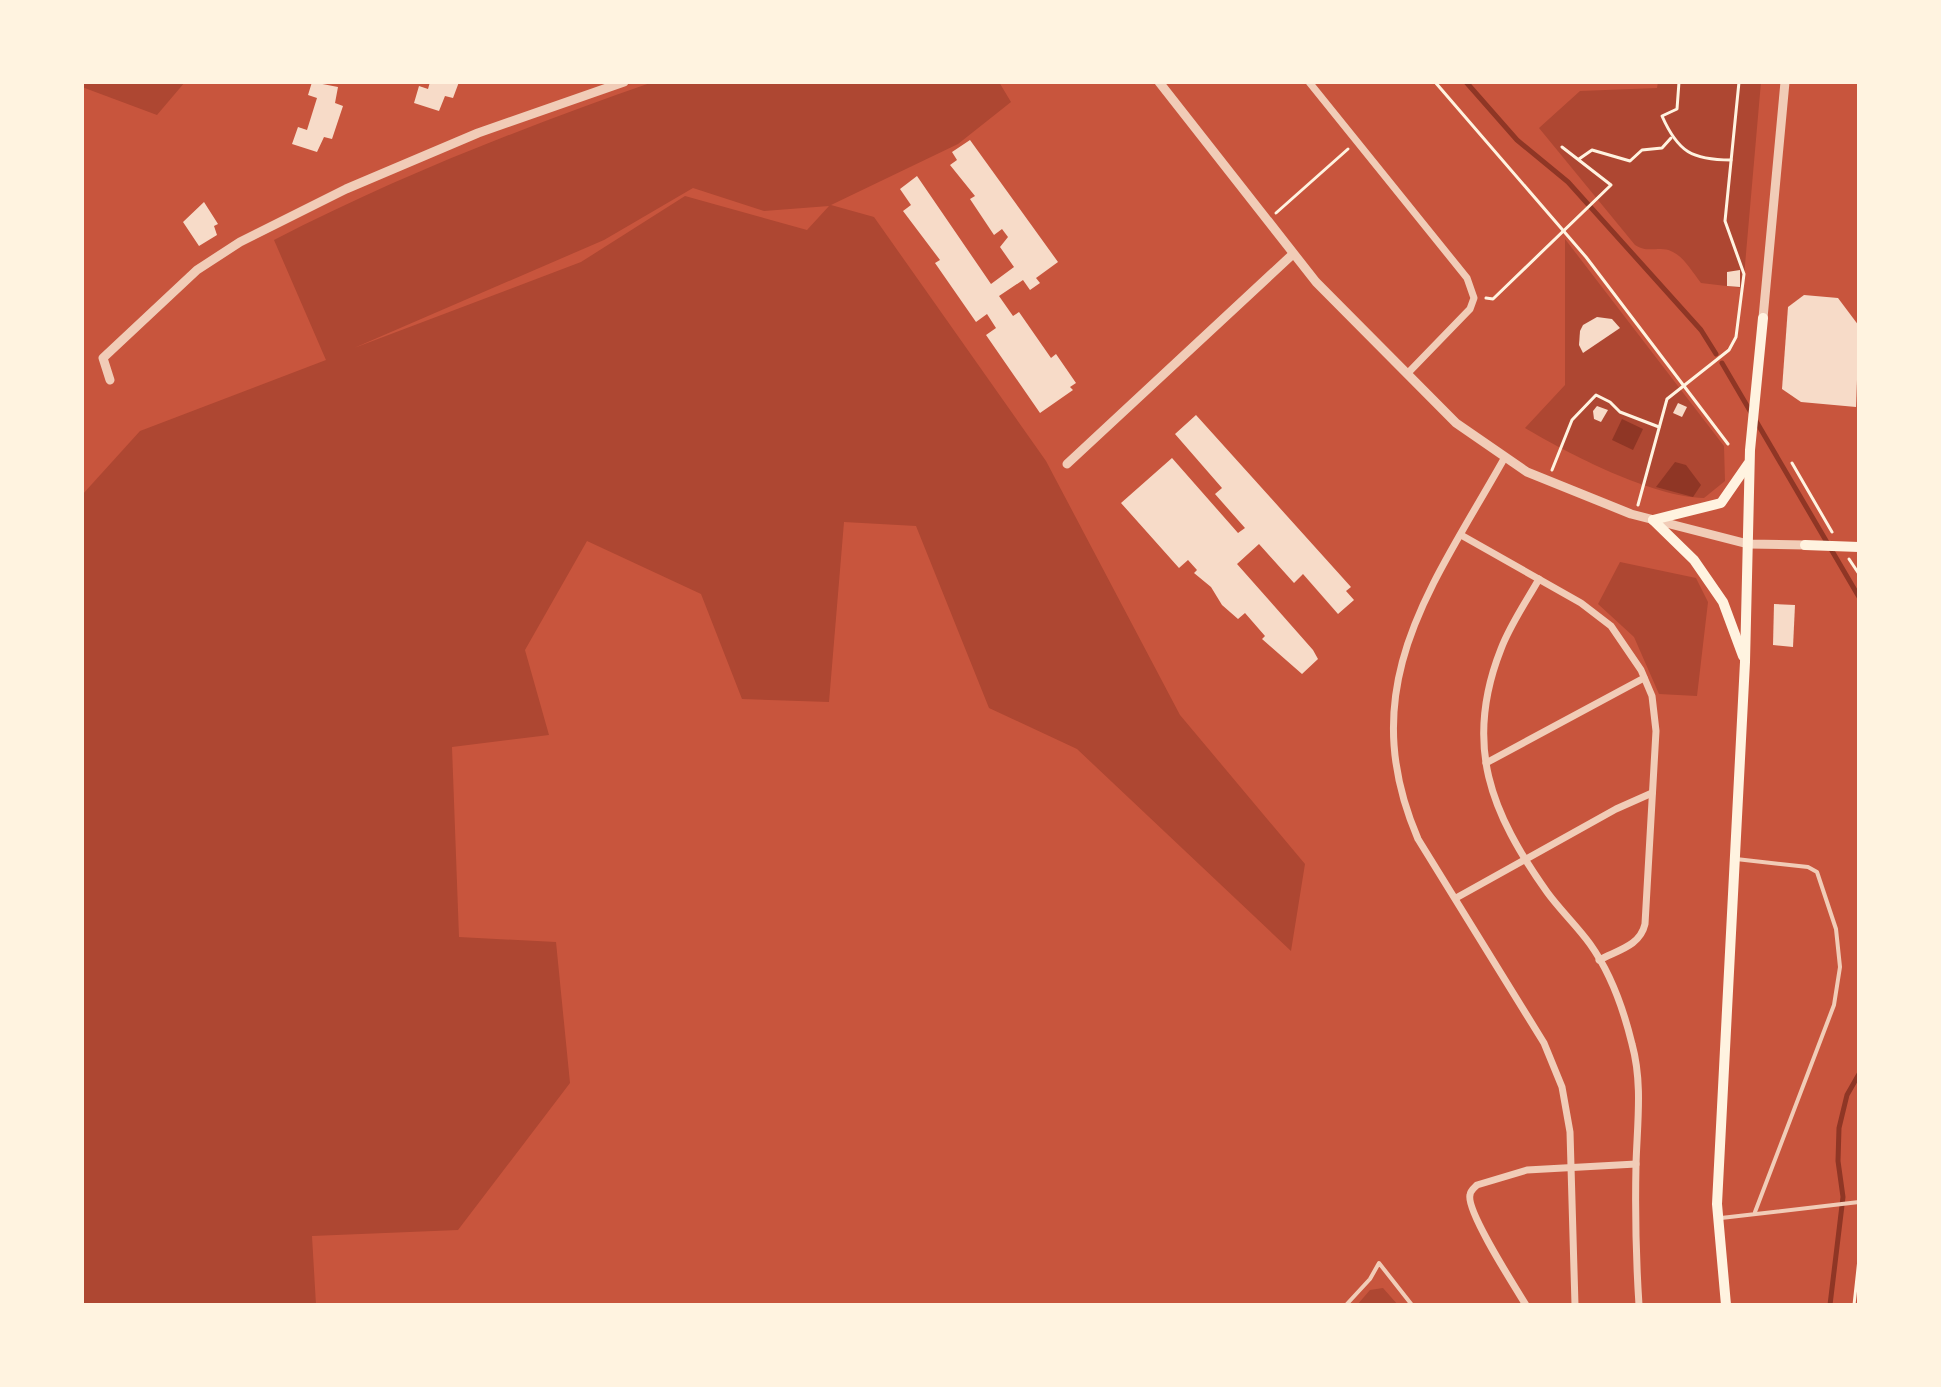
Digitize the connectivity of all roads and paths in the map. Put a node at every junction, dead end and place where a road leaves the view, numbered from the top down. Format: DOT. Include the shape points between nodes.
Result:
graph roads {
  1 [pos="624,82"];
  2 [pos="1159,82"];
  3 [pos="1309,82"];
  4 [pos="1435,82"];
  5 [pos="1679,82"];
  6 [pos="1739,82"];
  7 [pos="1785,82"];
  8 [pos="1671,138"];
  9 [pos="1356,142"];
  10 [pos="1731,160"];
  11 [pos="1267,221"];
  12 [pos="1293,254"];
  13 [pos="1493,299"];
  14 [pos="1763,318"];
  15 [pos="1407,374"];
  16 [pos="110,380"];
  17 [pos="1683,383"];
  18 [pos="1660,427"];
  19 [pos="1728,444"];
  20 [pos="1750,456"];
  21 [pos="1505,457"];
  22 [pos="1792,463"];
  23 [pos="1067,464"];
  24 [pos="1547,480"];
  25 [pos="1634,515"];
  26 [pos="1653,520"];
  27 [pos="1461,535"];
  28 [pos="1839,542"];
  29 [pos="1748,544"];
  30 [pos="1805,545"];
  31 [pos="1859,547"];
  32 [pos="1845,553"];
  33 [pos="1859,574"];
  34 [pos="1539,579"];
  35 [pos="1745,662"];
  36 [pos="1644,678"];
  37 [pos="1486,763"];
  38 [pos="1652,793"];
  39 [pos="1735,858"];
  40 [pos="1526,860"];
  41 [pos="1456,898"];
  42 [pos="1599,960"];
  43 [pos="1636,1164"];
  44 [pos="1570,1167"];
  45 [pos="1859,1202"];
  46 [pos="1755,1212"];
  47 [pos="1719,1219"];
  48 [pos="1859,1259"];
  49 [pos="1346,1305"];
  50 [pos="1412,1305"];
  51 [pos="1526,1305"];
  52 [pos="1575,1305"];
  53 [pos="1639,1305"];
  54 [pos="1726,1305"];
  55 [pos="1854,1305"];
  1 -- 16 [label="street" via="478,133 346,189 240,242 197,270 103,358"];
  2 -- 11 [label="street"];
  3 -- 9 [label="street"];
  4 -- 17 [label="path" via="1586,257"];
  5 -- 8 [label="path" via="1677,109 1662,116"];
  6 -- 10 [label="path"];
  7 -- 14 [label="street"];
  8 -- 10 [label="path" via="1705,160"];
  8 -- 13 [label="path" via="1662,148 1642,150 1630,161 1592,150 1581,161 1562,147 1611,185"];
  9 -- 11 [label="path"];
  9 -- 15 [label="street" via="1467,278 1474,298 1470,309"];
  10 -- 17 [label="path" via="1725,221 1744,274 1736,337 1729,350"];
  11 -- 12 [label="street"];
  12 -- 15 [label="street"];
  12 -- 23 [label="street"];
  14 -- 20 [label="main road"];
  15 -- 21 [label="street" via="1456,423"];
  17 -- 18 [label="path" via="1667,399"];
  17 -- 19 [label="path"];
  18 -- 24 [label="path" via="1620,412 1596,395 1572,420"];
  18 -- 25 [label="path"];
  20 -- 26 [label="main road" via="1721,503"];
  20 -- 29 [label="main road"];
  21 -- 24 [label="street"];
  21 -- 27 [label="street"];
  22 -- 28 [label="path"];
  24 -- 25 [label="street"];
  25 -- 26 [label="street"];
  26 -- 29 [label="street"];
  26 -- 35 [label="main road" via="1694,560 1723,602"];
  27 -- 34 [label="street"];
  27 -- 41 [label="street" via="1411,630 1392,707 1405,809"];
  29 -- 30 [label="street"];
  29 -- 35 [label="main road"];
  30 -- 31 [label="main road"];
  32 -- 33 [label="path"];
  34 -- 36 [label="street" via="1611,626"];
  34 -- 37 [label="street" via="1501,648 1485,718"];
  35 -- 39 [label="main road"];
  36 -- 37 [label="street"];
  36 -- 38 [label="street" via="1656,731"];
  37 -- 40 [label="street" via="1499,814"];
  38 -- 40 [label="street"];
  38 -- 42 [label="street" via="1642,937"];
  39 -- 46 [label="lane" via="1817,872 1836,929 1840,967 1834,1005"];
  39 -- 47 [label="main road"];
  40 -- 41 [label="street"];
  40 -- 42 [label="street"];
  41 -- 44 [label="street" via="1562,1087"];
  42 -- 43 [label="street" via="1633,1045 1639,1084"];
  43 -- 44 [label="street"];
  43 -- 53 [label="street"];
  44 -- 51 [label="street" via="1512,1173 1477,1185 1469,1195 1485,1235"];
  44 -- 52 [label="street"];
  45 -- 46 [label="lane"];
  46 -- 47 [label="lane"];
  47 -- 54 [label="main road"];
  48 -- 55 [label="path"];
  49 -- 50 [label="lane" via="1379,1263"];
}
